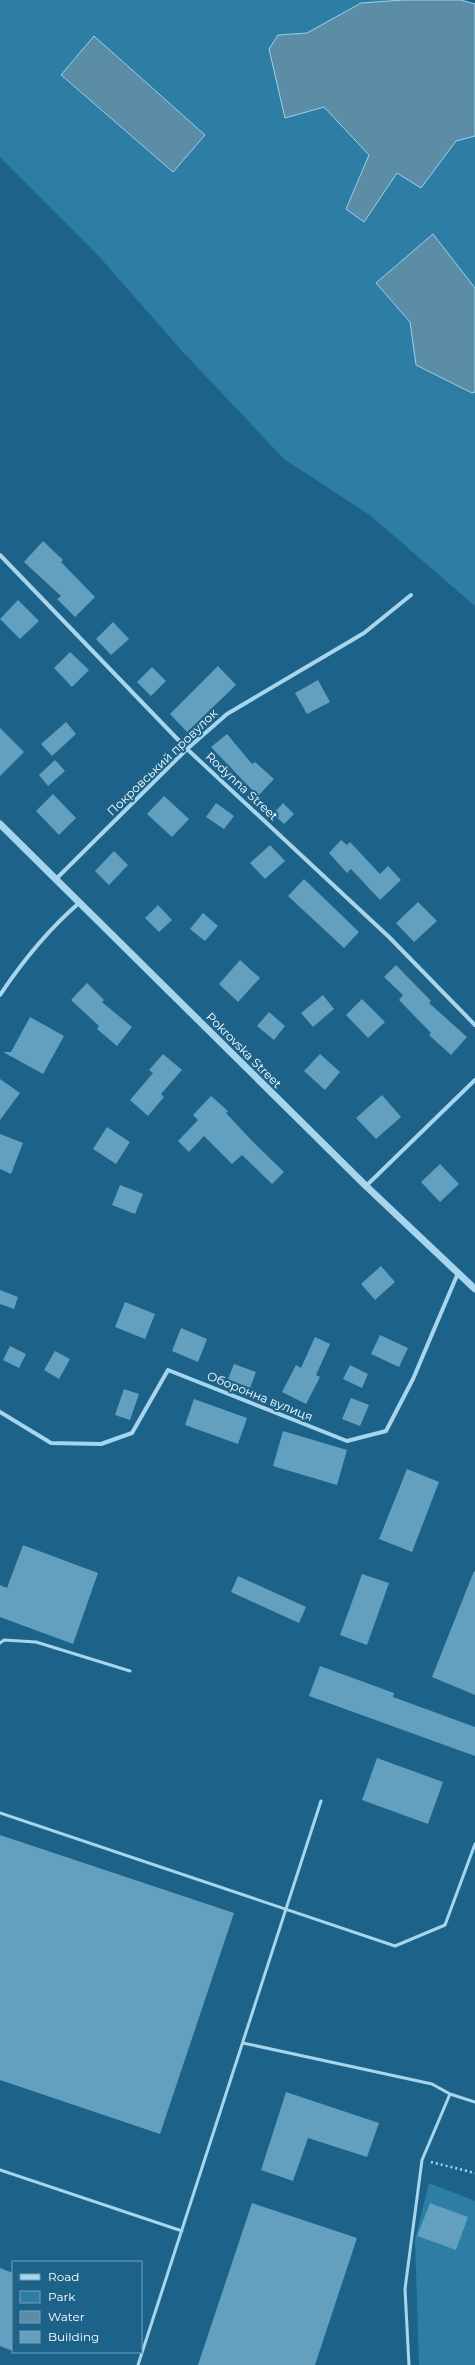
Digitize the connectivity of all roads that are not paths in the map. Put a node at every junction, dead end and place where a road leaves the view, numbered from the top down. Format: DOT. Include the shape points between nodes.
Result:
graph roads {
  1 [pos="0,556"];
  2 [pos="411,595"];
  3 [pos="187,749"];
  4 [pos="0,824"];
  5 [pos="57,878"];
  6 [pos="79,903"];
  7 [pos="0,995"];
  8 [pos="475,1025"];
  9 [pos="475,1080"];
  10 [pos="366,1186"];
  11 [pos="458,1273"];
  12 [pos="475,1289"];
  13 [pos="0,1412"];
  14 [pos="0,1644"];
  15 [pos="130,1671"];
  16 [pos="321,1801"];
  17 [pos="0,1813"];
  18 [pos="475,1844"];
  19 [pos="286,1909"];
  20 [pos="243,2043"];
  21 [pos="450,2094"];
  22 [pos="475,2102"];
  23 [pos="0,2170"];
  24 [pos="182,2231"];
  25 [pos="142,2353"];
  26 [pos="142,2353"];
  27 [pos="138,2365"];
  28 [pos="409,2365"];
  1 -- 3 [label="street, Rodynna Street"];
  2 -- 3 [label="street, Покровський провулок" via="364,633 227,714"];
  3 -- 5 [label="street, Покровський провулок"];
  3 -- 8 [label="street, Rodynna Street" via="389,937"];
  4 -- 5 [label="street, Pokrovska Street"];
  5 -- 6 [label="street, Pokrovska Street"];
  6 -- 7 [label="street" via="65,915 12,976"];
  6 -- 10 [label="street, Pokrovska Street"];
  9 -- 10 [label="street"];
  10 -- 11 [label="street, Pokrovska Street"];
  11 -- 12 [label="street, Pokrovska Street"];
  11 -- 13 [label="street, Оборонна вулиця" via="412,1379 386,1431 347,1441 168,1370 132,1433 101,1444 51,1443"];
  14 -- 15 [label="lane" via="4,1640 36,1642"];
  16 -- 19 [label="lane"];
  17 -- 19 [label="lane"];
  18 -- 19 [label="lane" via="445,1925 395,1946"];
  19 -- 20 [label="lane"];
  20 -- 21 [label="lane" via="432,2084"];
  20 -- 24 [label="lane"];
  21 -- 22 [label="lane"];
  21 -- 28 [label="lane" via="422,2160 405,2289"];
  23 -- 24 [label="lane"];
  24 -- 25 [label="lane"];
  26 -- 27 [label="lane"];
}
